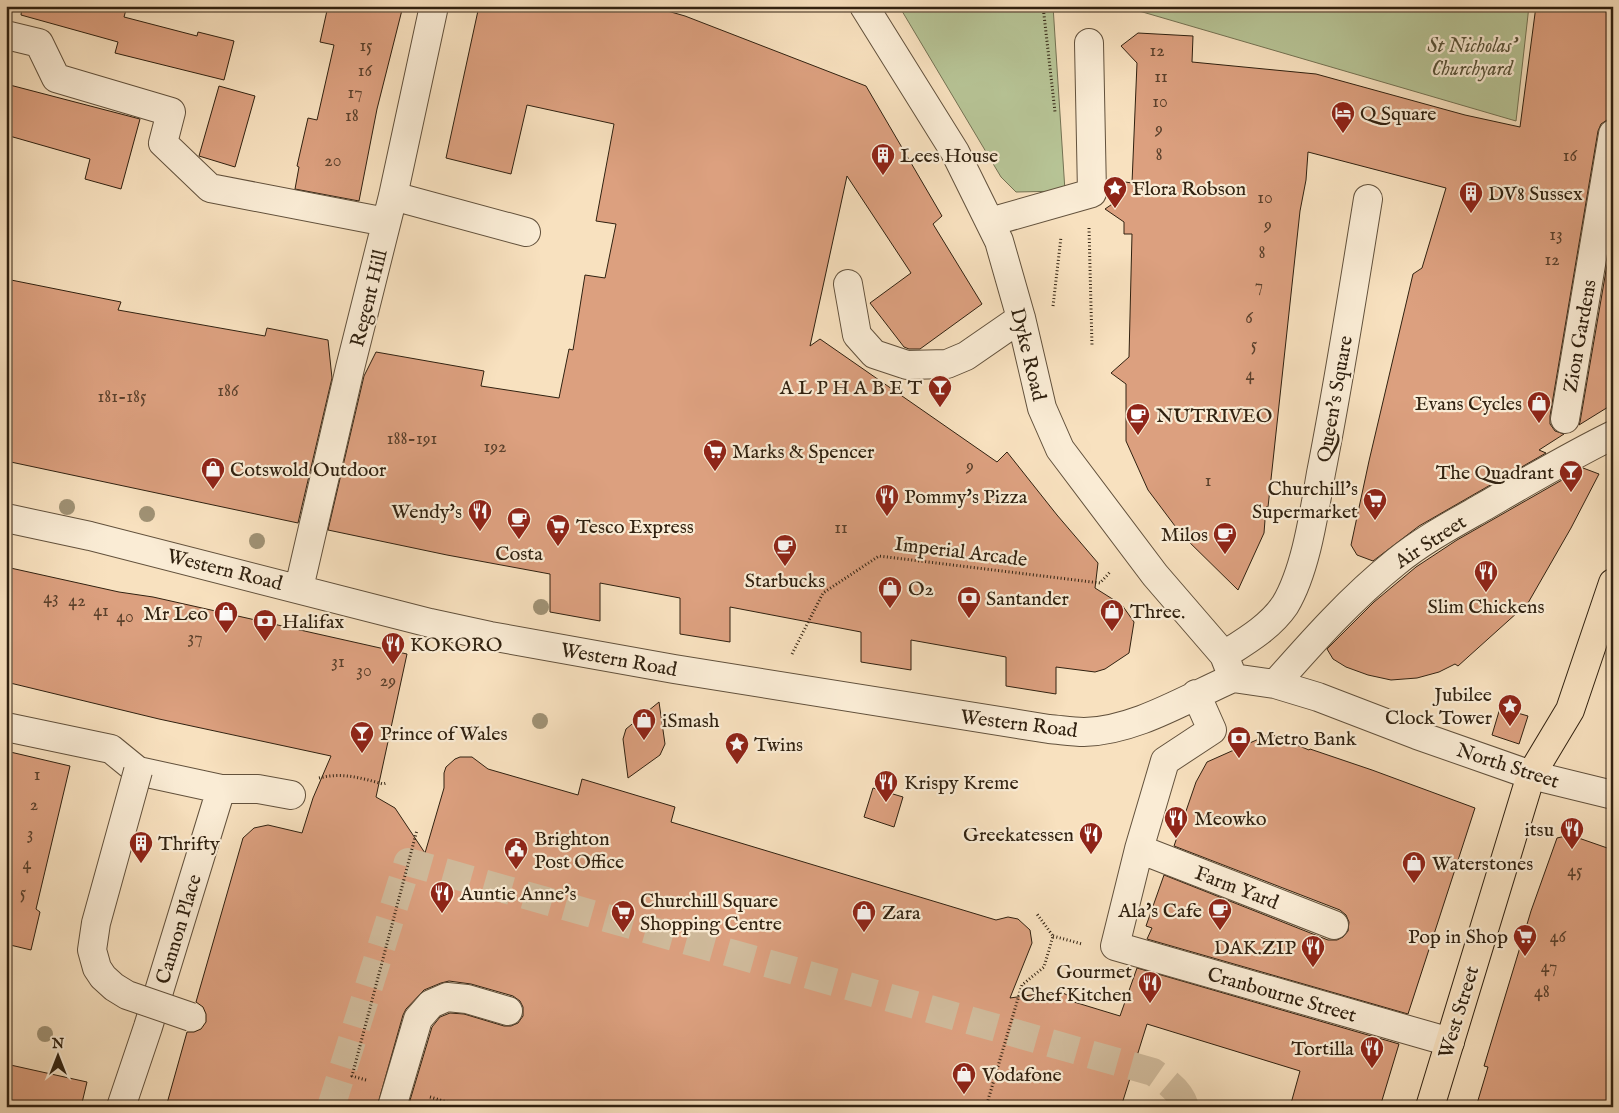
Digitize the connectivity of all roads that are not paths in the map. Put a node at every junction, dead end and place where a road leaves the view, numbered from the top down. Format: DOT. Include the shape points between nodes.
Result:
graph roads {
  1 [pos="434,6"];
  2 [pos="864,6"];
  3 [pos="6,35"];
  4 [pos="1089,43"];
  5 [pos="1613,134"];
  6 [pos="393,196"];
  7 [pos="1368,199"];
  8 [pos="386,222"];
  9 [pos="990,222"];
  10 [pos="526,232"];
  11 [pos="848,284"];
  12 [pos="1021,318"];
  13 [pos="1565,419"];
  14 [pos="1613,435"];
  15 [pos="6,518"];
  16 [pos="1613,583"];
  17 [pos="299,588"];
  18 [pos="1228,667"];
  19 [pos="1275,684"];
  20 [pos="1196,694"];
  21 [pos="6,727"];
  22 [pos="138,771"];
  23 [pos="1531,774"];
  24 [pos="221,789"];
  25 [pos="291,795"];
  26 [pos="1613,795"];
  27 [pos="1140,849"];
  28 [pos="1334,925"];
  29 [pos="508,1011"];
  30 [pos="191,1016"];
  31 [pos="1450,1042"];
  32 [pos="121,1107"];
  33 [pos="392,1107"];
  34 [pos="1430,1107"];
  1 -- 6 [label="street, Regent Hill"];
  2 -- 9 [label="street, Dyke Road" via="955,152"];
  3 -- 8 [label="street" via="39,43 56,78 171,112 163,143 210,188"];
  4 -- 9 [label="street" via="1092,193"];
  5 -- 13 [label="street, Zion Gardens"];
  6 -- 8 [label="street, Regent Hill"];
  6 -- 10 [label="street"];
  7 -- 18 [label="street, Queen's Square" via="1326,447 1303,558 1294,587 1284,605"];
  8 -- 17 [label="street, Regent Hill"];
  9 -- 12 [label="street, Dyke Road"];
  11 -- 12 [label="street" via="857,335 874,354 907,365 947,364 960,359"];
  12 -- 18 [label="street, Dyke Road" via="1042,408 1060,449"];
  14 -- 19 [label="street, Air Street" via="1550,467 1396,561 1328,624"];
  15 -- 17 [label="street, Western Road"];
  16 -- 23 [label="main road, West Street" via="1570,710"];
  17 -- 20 [label="street, Western Road" via="490,636 1050,729 1084,732 1130,724"];
  18 -- 19 [label="street, North Street"];
  18 -- 20 [label="street, Western Road"];
  19 -- 23 [label="street, North Street"];
  20 -- 27 [label="street" via="1212,730 1166,761"];
  21 -- 22 [label="street" via="111,749"];
  22 -- 24 [label="street"];
  22 -- 30 [label="street, bridge" via="100,905 92,950 97,968 114,987 126,995"];
  23 -- 26 [label="street, North Street"];
  23 -- 31 [label="main road, West Street"];
  24 -- 25 [label="street" via="258,789"];
  24 -- 32 [label="street, Cannon Place"];
  27 -- 28 [label="street, Farm Yard"];
  27 -- 31 [label="street, Cranbourne Street" via="1115,946"];
  29 -- 33 [label="street" via="467,999 447,997 431,1004 418,1019"];
  31 -- 34 [label="main road, West Street"];
}
